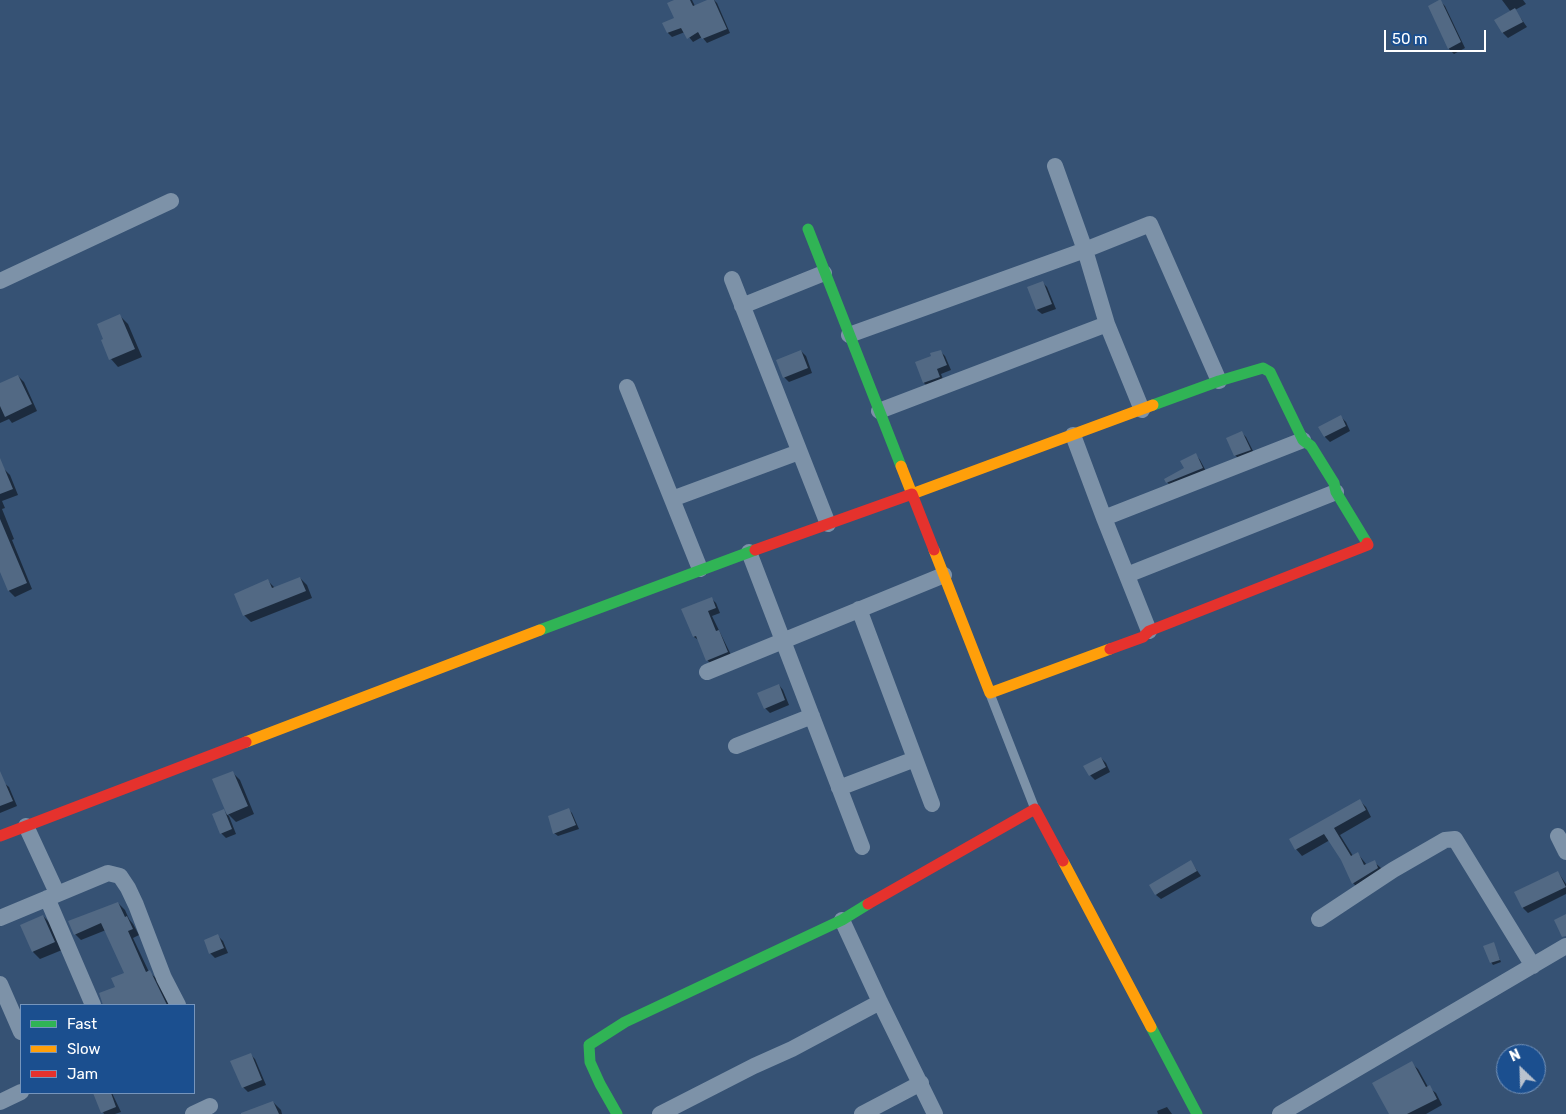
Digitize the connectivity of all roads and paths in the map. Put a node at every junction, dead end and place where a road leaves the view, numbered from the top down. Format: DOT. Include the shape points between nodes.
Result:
graph roads {
  1 [pos="1055,166"];
  2 [pos="171,201"];
  3 [pos="808,229"];
  4 [pos="1085,250"];
  5 [pos="824,274"];
  6 [pos="732,279"];
  7 [pos="0,281"];
  8 [pos="742,306"];
  9 [pos="1107,324"];
  10 [pos="848,334"];
  11 [pos="1219,381"];
  12 [pos="627,387"];
  13 [pos="1142,410"];
  14 [pos="879,411"];
  15 [pos="1073,434"];
  16 [pos="1303,440"];
  17 [pos="800,452"];
  18 [pos="1336,492"];
  19 [pos="912,494"];
  20 [pos="672,499"];
  21 [pos="1104,518"];
  22 [pos="828,524"];
  23 [pos="749,552"];
  24 [pos="700,570"];
  25 [pos="944,575"];
  26 [pos="1127,575"];
  27 [pos="859,609"];
  28 [pos="1149,631"];
  29 [pos="784,640"];
  30 [pos="707,672"];
  31 [pos="990,694"];
  32 [pos="812,716"];
  33 [pos="736,746"];
  34 [pos="915,759"];
  35 [pos="839,788"];
  36 [pos="932,804"];
  37 [pos="1035,809"];
  38 [pos="26,826"];
  39 [pos="0,836"];
  40 [pos="1558,836"];
  41 [pos="862,847"];
  42 [pos="1566,852"];
  43 [pos="52,896"];
  44 [pos="0,918"];
  45 [pos="1320,919"];
  46 [pos="842,920"];
  47 [pos="1566,946"];
  48 [pos="1532,966"];
  49 [pos="0,984"];
  50 [pos="880,1002"];
  51 [pos="93,1004"];
  52 [pos="177,1004"];
  53 [pos="20,1030"];
  54 [pos="921,1083"];
  55 [pos="20,1092"];
  56 [pos="0,1102"];
  57 [pos="210,1106"];
  58 [pos="193,1114"];
  59 [pos="617,1114"];
  60 [pos="660,1114"];
  61 [pos="862,1114"];
  62 [pos="935,1114"];
  63 [pos="1197,1114"];
  64 [pos="1280,1114"];
  1 -- 4 [label="street"];
  2 -- 7 [label="street"];
  3 -- 5 [label="street"];
  4 -- 9 [label="street"];
  4 -- 10 [label="street"];
  4 -- 11 [label="street" via="1150,224"];
  5 -- 8 [label="street"];
  5 -- 10 [label="street"];
  6 -- 8 [label="street"];
  8 -- 17 [label="street"];
  9 -- 13 [label="street"];
  9 -- 14 [label="street"];
  10 -- 14 [label="street"];
  11 -- 13 [label="street"];
  11 -- 16 [label="street" via="1263,368 1270,372"];
  12 -- 20 [label="street"];
  13 -- 15 [label="street"];
  14 -- 19 [label="street"];
  15 -- 19 [label="street"];
  15 -- 21 [label="street"];
  16 -- 18 [label="street" via="1311,446 1334,483"];
  16 -- 21 [label="street"];
  17 -- 20 [label="street"];
  17 -- 22 [label="street"];
  18 -- 26 [label="street"];
  18 -- 28 [label="street" via="1368,545"];
  19 -- 22 [label="street"];
  19 -- 25 [label="street"];
  20 -- 24 [label="street"];
  21 -- 26 [label="street"];
  22 -- 23 [label="street"];
  23 -- 24 [label="street"];
  23 -- 29 [label="street"];
  24 -- 38 [label="street"];
  25 -- 27 [label="street"];
  25 -- 31 [label="street"];
  26 -- 28 [label="street"];
  27 -- 29 [label="street"];
  27 -- 34 [label="street"];
  28 -- 31 [label="street" via="1142,638"];
  29 -- 30 [label="street"];
  29 -- 32 [label="street"];
  31 -- 37 [label="lane"];
  32 -- 33 [label="street"];
  32 -- 35 [label="street"];
  34 -- 35 [label="street"];
  34 -- 36 [label="street"];
  35 -- 41 [label="street"];
  37 -- 46 [label="street"];
  37 -- 63 [label="street"];
  38 -- 39 [label="street"];
  38 -- 43 [label="street"];
  40 -- 42 [label="street"];
  43 -- 44 [label="street"];
  43 -- 51 [label="street"];
  43 -- 52 [label="street" via="108,873 120,876 136,905"];
  45 -- 48 [label="street" via="1393,870 1445,840 1456,839"];
  46 -- 50 [label="street"];
  46 -- 59 [label="street" via="625,1022 589,1045 590,1062"];
  47 -- 48 [label="street"];
  48 -- 64 [label="street"];
  49 -- 53 [label="street"];
  50 -- 54 [label="street"];
  50 -- 60 [label="street"];
  54 -- 61 [label="street"];
  54 -- 62 [label="street"];
  55 -- 56 [label="street"];
  57 -- 58 [label="street"];
}
